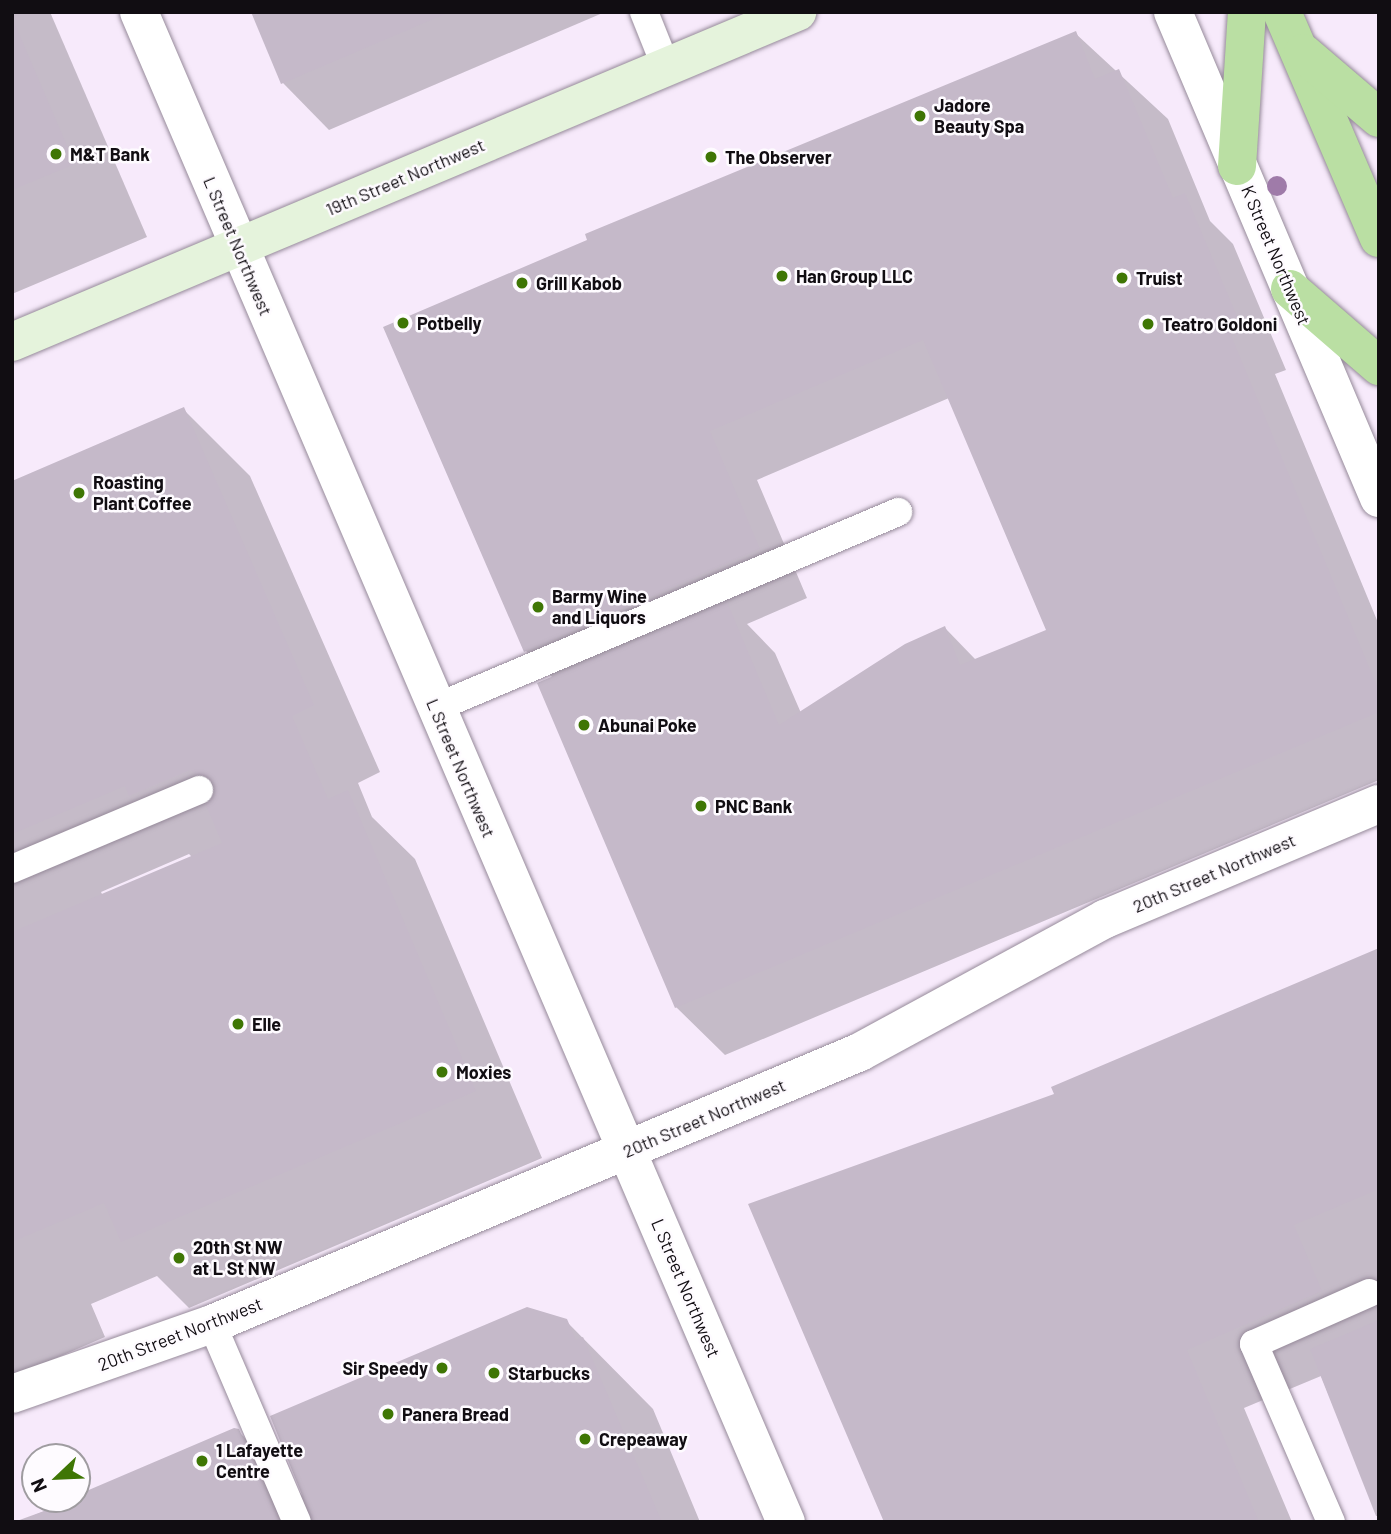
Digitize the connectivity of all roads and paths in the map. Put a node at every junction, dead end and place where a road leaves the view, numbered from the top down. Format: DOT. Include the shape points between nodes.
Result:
graph roads {
  1 [pos="139,12"];
  2 [pos="644,12"];
  3 [pos="797,12"];
  4 [pos="1173,12"];
  5 [pos="1247,12"];
  6 [pos="1282,12"];
  7 [pos="1296,47"];
  8 [pos="666,67"];
  9 [pos="1379,118"];
  10 [pos="1237,166"];
  11 [pos="1379,238"];
  12 [pos="238,247"];
  13 [pos="1290,289"];
  14 [pos="12,342"];
  15 [pos="1379,366"];
  16 [pos="1379,498"];
  17 [pos="898,512"];
  18 [pos="435,708"];
  19 [pos="199,790"];
  20 [pos="1379,804"];
  21 [pos="12,869"];
  22 [pos="626,1151"];
  23 [pos="1369,1293"];
  24 [pos="212,1324"];
  25 [pos="12,1394"];
  26 [pos="297,1522"];
  27 [pos="786,1522"];
  28 [pos="1331,1522"];
  1 -- 12 [label="street, L Street Northwest"];
  2 -- 8 [label="lane"];
  3 -- 8 [label="main road, 19th Street Northwest"];
  4 -- 10 [label="street, K Street Northwest"];
  5 -- 10 [label="highway"];
  6 -- 7 [label="highway"];
  7 -- 9 [label="highway"];
  7 -- 11 [label="highway"];
  8 -- 12 [label="main road, 19th Street Northwest"];
  10 -- 13 [label="street, K Street Northwest"];
  12 -- 14 [label="main road, 19th Street Northwest"];
  12 -- 18 [label="street, L Street Northwest"];
  13 -- 15 [label="highway"];
  13 -- 16 [label="street, K Street Northwest"];
  17 -- 18 [label="lane"];
  18 -- 22 [label="street, L Street Northwest"];
  19 -- 21 [label="lane"];
  20 -- 22 [label="street, 20th Street Northwest" via="1105,919 860,1052"];
  22 -- 24 [label="street, 20th Street Northwest"];
  22 -- 27 [label="street, L Street Northwest"];
  23 -- 28 [label="lane" via="1254,1344"];
  24 -- 25 [label="street, 20th Street Northwest"];
  24 -- 26 [label="lane"];
}
